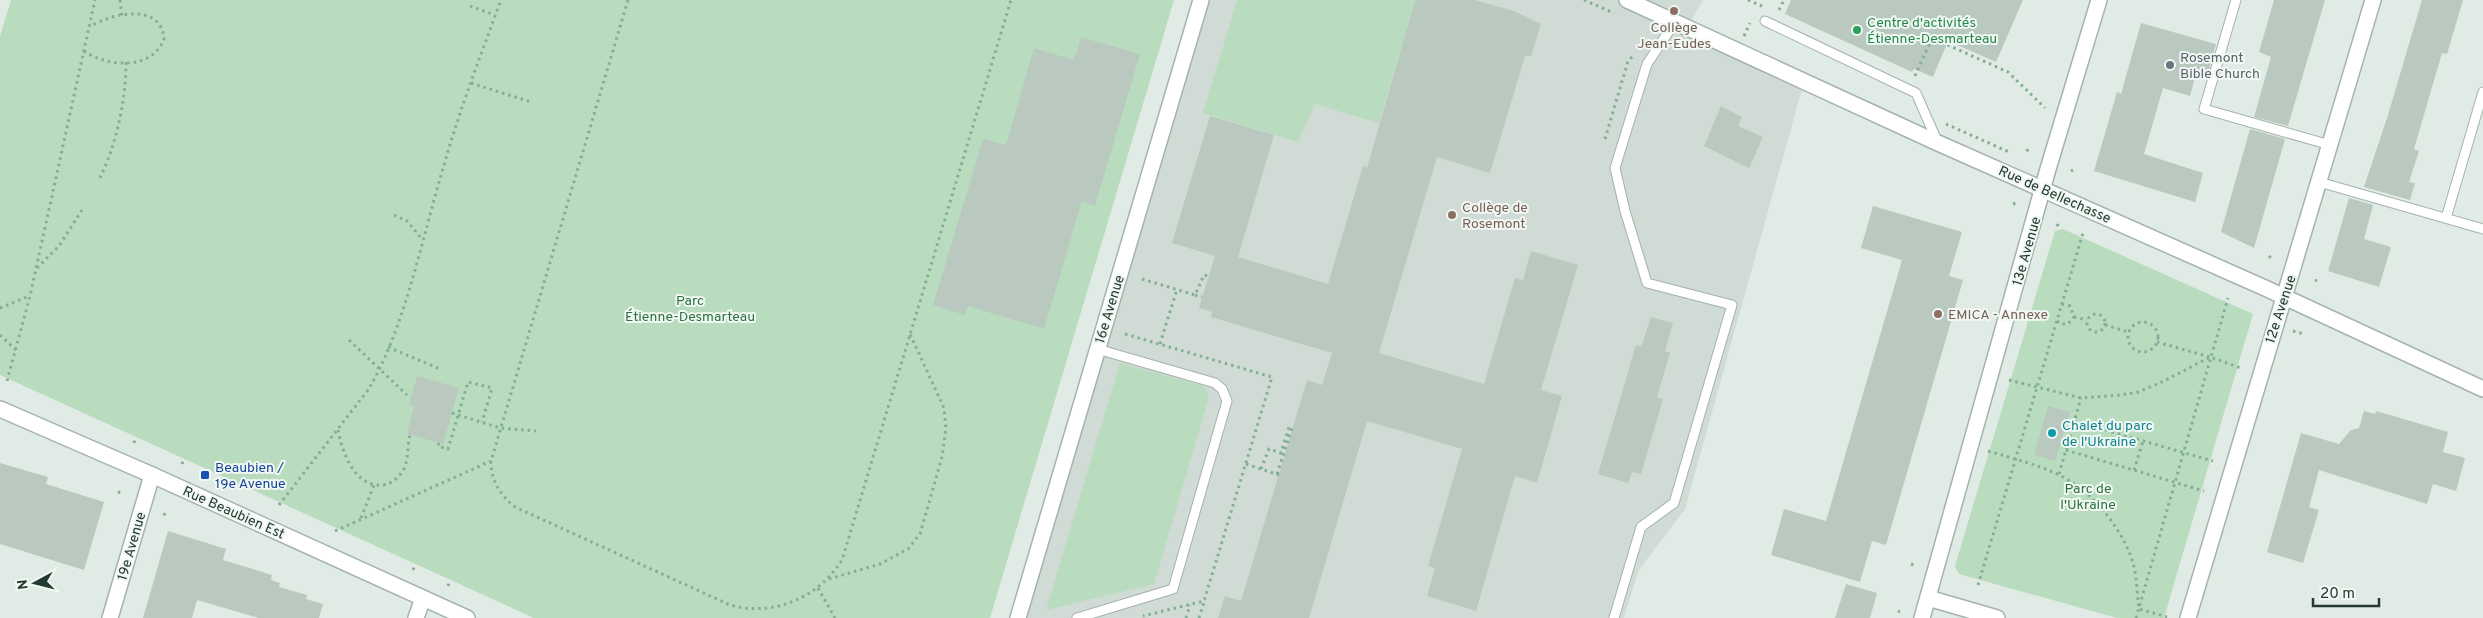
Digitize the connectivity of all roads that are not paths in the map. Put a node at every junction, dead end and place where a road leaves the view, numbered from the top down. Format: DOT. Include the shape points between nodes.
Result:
graph roads {
  1 [pos="1202,0"];
  2 [pos="1626,0"];
  3 [pos="2099,0"];
  4 [pos="2236,0"];
  5 [pos="2373,0"];
  6 [pos="1765,21"];
  7 [pos="1675,22"];
  8 [pos="2483,92"];
  9 [pos="1938,143"];
  10 [pos="2330,145"];
  11 [pos="2319,182"];
  12 [pos="2043,188"];
  13 [pos="2446,218"];
  14 [pos="2483,229"];
  15 [pos="2284,296"];
  16 [pos="1097,349"];
  17 [pos="2483,389"];
  18 [pos="0,409"];
  19 [pos="152,475"];
  20 [pos="423,598"];
  21 [pos="1928,598"];
  22 [pos="110,618"];
  23 [pos="416,618"];
  24 [pos="467,618"];
  25 [pos="1018,618"];
  26 [pos="1077,618"];
  27 [pos="1614,618"];
  28 [pos="1922,618"];
  29 [pos="1997,618"];
  30 [pos="2188,618"];
  1 -- 16 [label="street, 16e Avenue"];
  2 -- 7 [label="street, Rue de Bellechasse"];
  3 -- 12 [label="street, 13e Avenue"];
  4 -- 10 [label="lane" via="2204,108"];
  5 -- 10 [label="street, 12e Avenue"];
  6 -- 9 [label="lane" via="1916,92"];
  7 -- 9 [label="street, Rue de Bellechasse"];
  7 -- 27 [label="lane" via="1647,64 1615,168 1647,282 1732,305 1674,504 1641,528"];
  8 -- 13 [label="lane"];
  9 -- 12 [label="street, Rue de Bellechasse"];
  10 -- 11 [label="street, 12e Avenue"];
  11 -- 13 [label="lane"];
  11 -- 15 [label="street, 12e Avenue"];
  12 -- 15 [label="street, Rue de Bellechasse"];
  12 -- 21 [label="street, 13e Avenue"];
  13 -- 14 [label="lane"];
  15 -- 17 [label="street, Rue de Bellechasse"];
  15 -- 30 [label="street, 12e Avenue"];
  16 -- 25 [label="street, 16e Avenue"];
  16 -- 26 [label="lane" via="1215,383 1222,389 1226,401 1173,589"];
  18 -- 19 [label="street, Rue Beaubien Est"];
  19 -- 20 [label="street, Rue Beaubien Est"];
  19 -- 22 [label="street, 19e Avenue"];
  20 -- 23 [label="street"];
  20 -- 24 [label="street, Rue Beaubien Est"];
  21 -- 28 [label="street, 13e Avenue"];
  21 -- 29 [label="street"];
}
